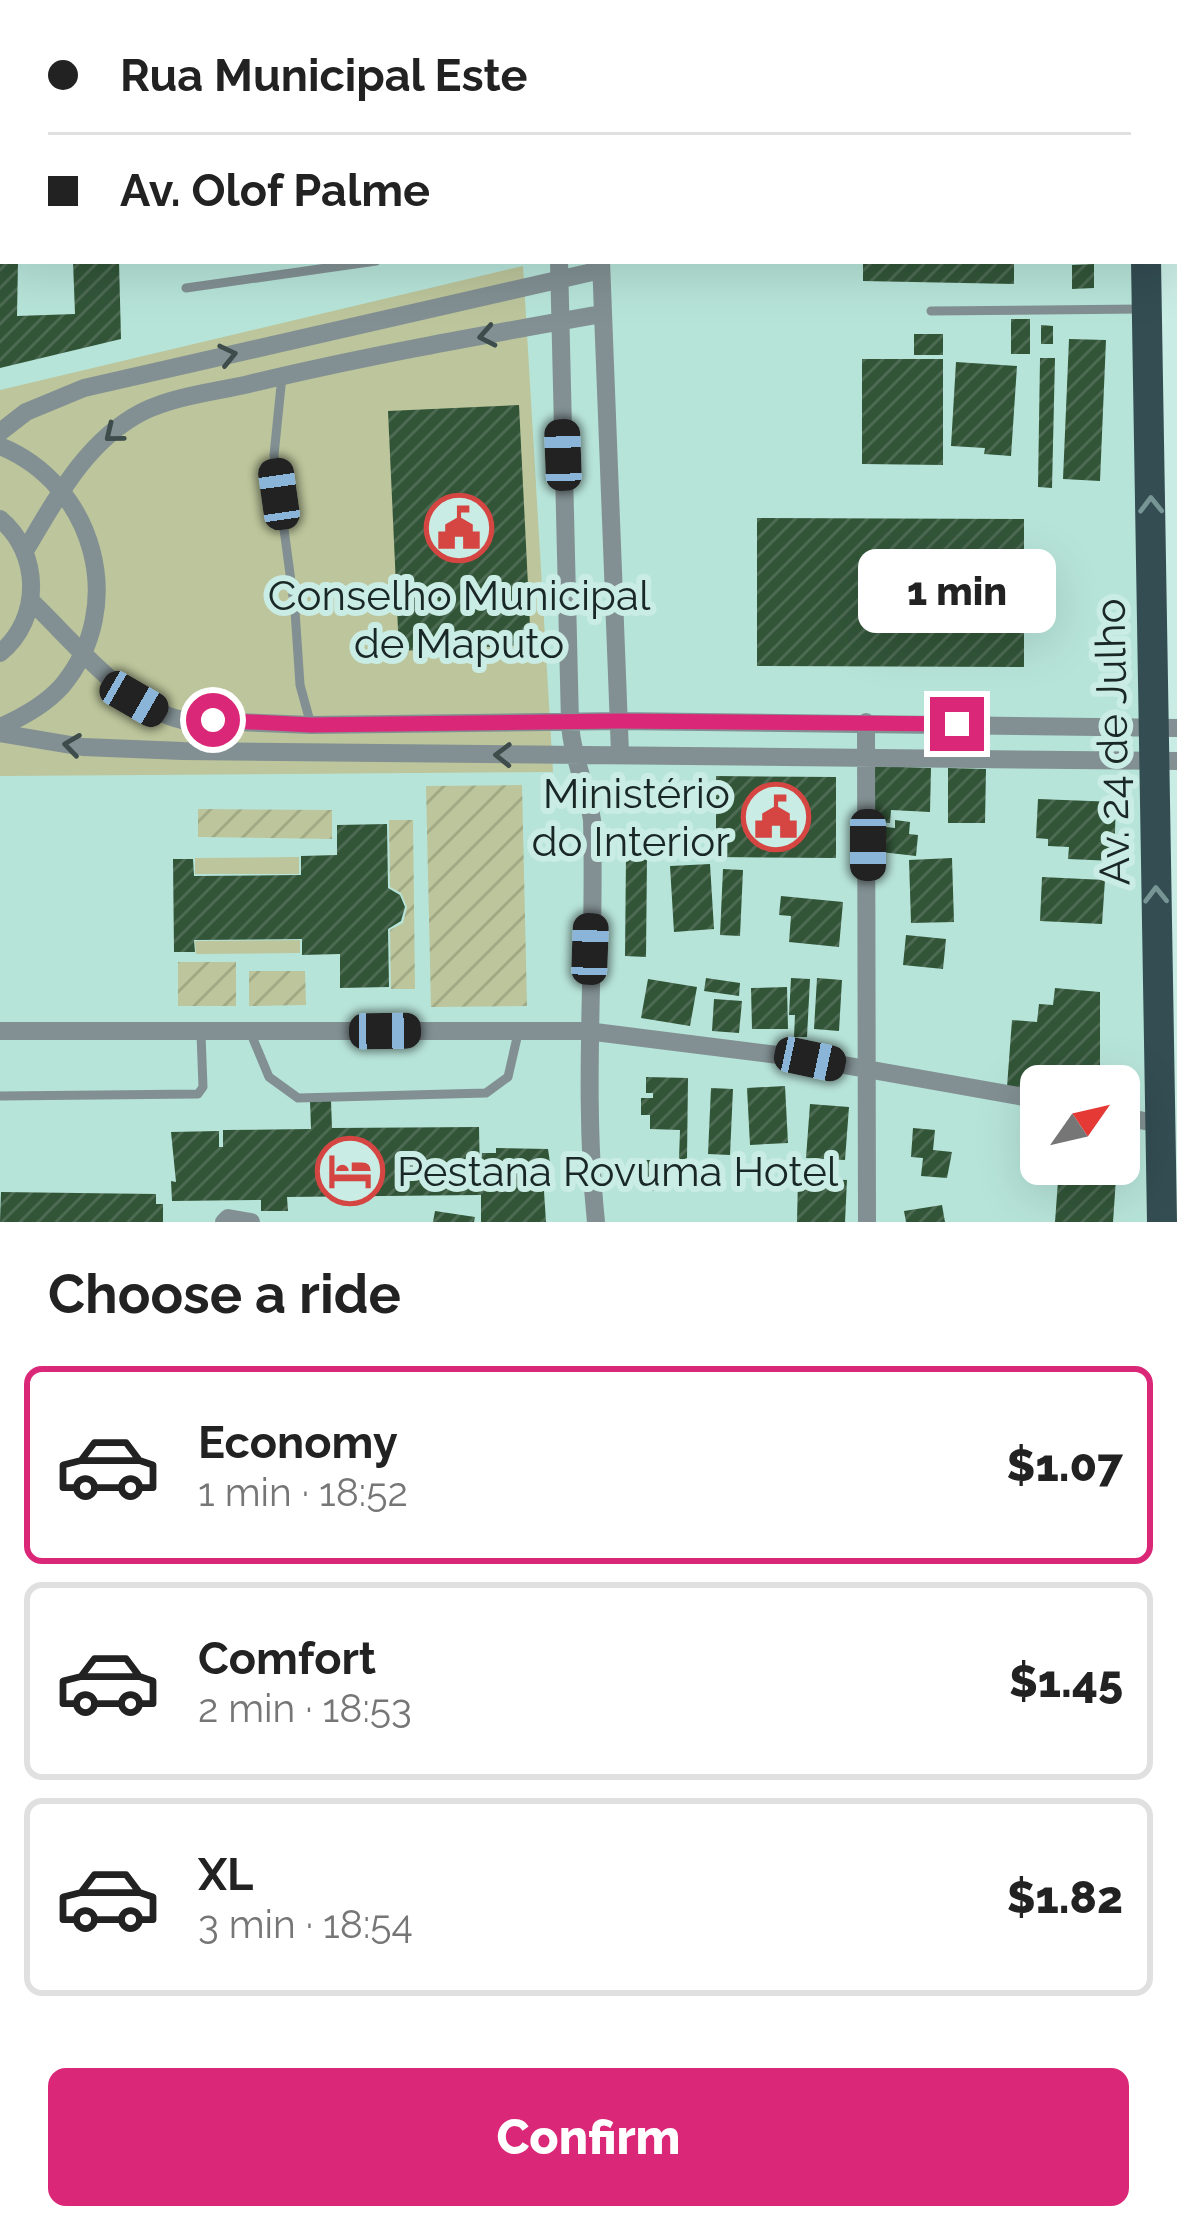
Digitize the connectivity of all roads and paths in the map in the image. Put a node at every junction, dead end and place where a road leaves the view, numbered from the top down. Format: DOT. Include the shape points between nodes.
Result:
graph roads {
  1 [pos="355,264"];
  2 [pos="1147,264"];
  3 [pos="601,266"];
  4 [pos="559,269"];
  5 [pos="186,288"];
  6 [pos="1148,309"];
  7 [pos="931,311"];
  8 [pos="602,314"];
  9 [pos="559,322"];
  10 [pos="282,376"];
  11 [pos="0,432"];
  12 [pos="0,446"];
  13 [pos="62,489"];
  14 [pos="0,519"];
  15 [pos="25,551"];
  16 [pos="31,602"];
  17 [pos="84,651"];
  18 [pos="0,652"];
  19 [pos="161,715"];
  20 [pos="618,721"];
  21 [pos="866,722"];
  22 [pos="570,723"];
  23 [pos="311,725"];
  24 [pos="1166,727"];
  25 [pos="0,730"];
  26 [pos="149,749"];
  27 [pos="620,753"];
  28 [pos="868,755"];
  29 [pos="572,756"];
  30 [pos="1165,761"];
  31 [pos="519,1029"];
  32 [pos="0,1031"];
  33 [pos="587,1031"];
  34 [pos="201,1034"];
  35 [pos="251,1034"];
  36 [pos="866,1071"];
  37 [pos="0,1096"];
  38 [pos="1020,1097"];
  39 [pos="1140,1120"];
  40 [pos="1160,1124"];
  41 [pos="226,1220"];
  42 [pos="251,1222"];
  43 [pos="596,1222"];
  44 [pos="867,1222"];
  45 [pos="1162,1222"];
  1 -- 5 [label="lane"];
  2 -- 6 [label="main road, Av. 24 de Julho"];
  3 -- 4 [label="street"];
  3 -- 8 [label="street"];
  4 -- 9 [label="street"];
  11 -- 4 [label="street, one-way" via="84,388"];
  6 -- 7 [label="lane"];
  24 -- 6 [label="main road, Av. 24 de Julho, one-way"];
  8 -- 9 [label="street"];
  8 -- 20 [label="street"];
  9 -- 10 [label="street, one-way"];
  9 -- 22 [label="street"];
  10 -- 13 [label="street, one-way" via="142,412 92,451"];
  10 -- 23 [label="lane" via="274,454"];
  12 -- 13 [label="street"];
  13 -- 15 [label="street"];
  13 -- 17 [label="street" via="86,526 97,567 97,610"];
  14 -- 15 [label="street"];
  15 -- 16 [label="street"];
  16 -- 17 [label="street"];
  16 -- 18 [label="street"];
  17 -- 19 [label="street"];
  17 -- 25 [label="street" via="61,687"];
  19 -- 23 [label="street"];
  19 -- 26 [label="street"];
  20 -- 21 [label="street"];
  20 -- 22 [label="street"];
  20 -- 27 [label="street"];
  21 -- 24 [label="street"];
  21 -- 28 [label="street"];
  22 -- 23 [label="street"];
  22 -- 29 [label="street"];
  24 -- 30 [label="main road, Av. 24 de Julho"];
  26 -- 25 [label="street, one-way" via="83,747"];
  29 -- 26 [label="street, one-way"];
  27 -- 28 [label="street"];
  27 -- 29 [label="street"];
  28 -- 30 [label="street"];
  28 -- 36 [label="street"];
  29 -- 33 [label="street" via="592,820"];
  40 -- 30 [label="main road, Av. 24 de Julho, one-way"];
  31 -- 33 [label="street"];
  31 -- 35 [label="street"];
  31 -- 35 [label="lane" via="508,1077 487,1094 298,1098 269,1077"];
  32 -- 34 [label="street"];
  33 -- 36 [label="street"];
  33 -- 43 [label="street"];
  34 -- 35 [label="street"];
  34 -- 37 [label="lane" via="202,1092"];
  36 -- 38 [label="street"];
  36 -- 44 [label="street"];
  39 -- 40 [label="street"];
  40 -- 45 [label="main road, Av. 24 de Julho"];
  41 -- 42 [label="street"];
}
